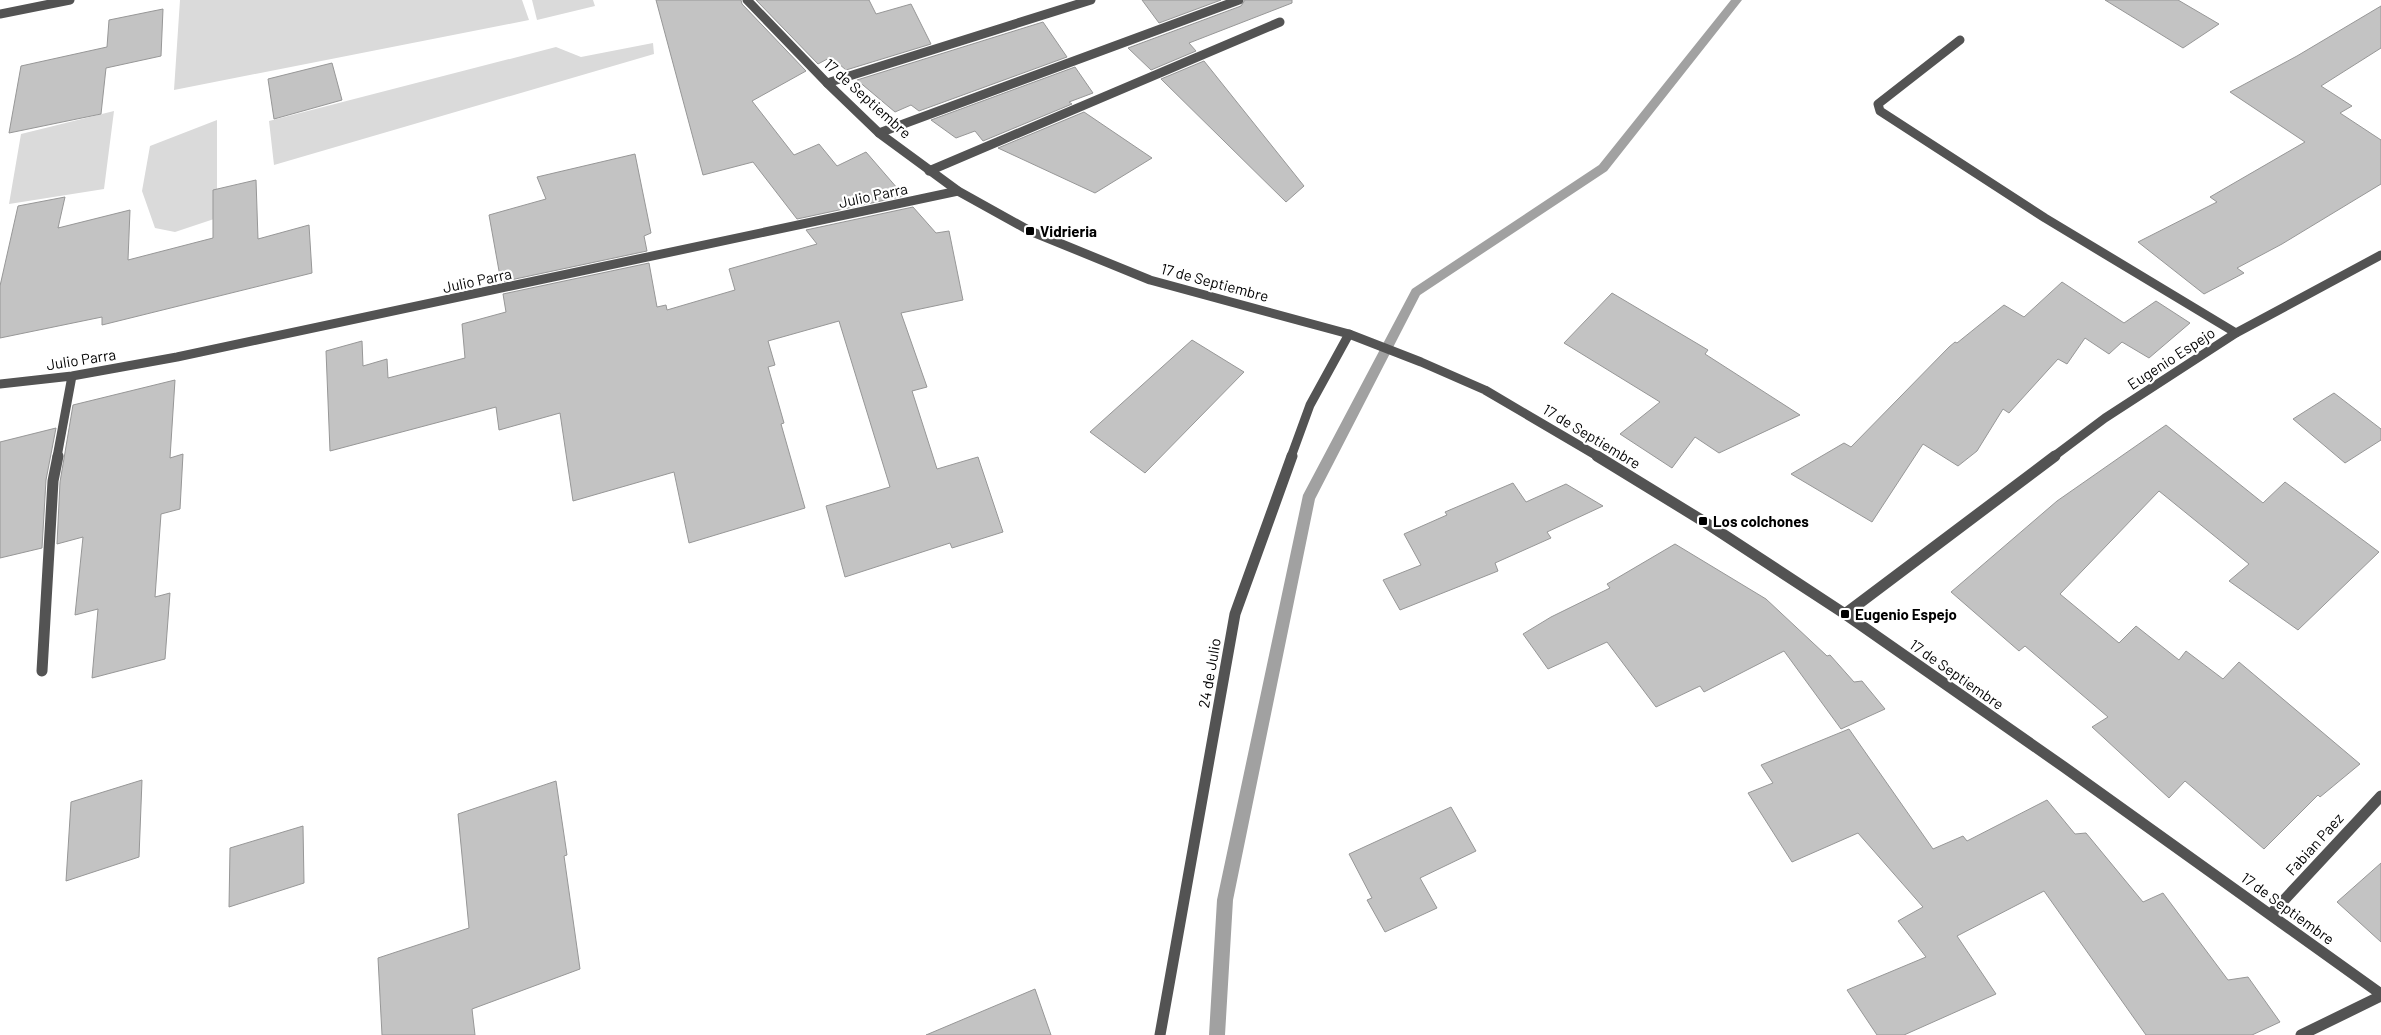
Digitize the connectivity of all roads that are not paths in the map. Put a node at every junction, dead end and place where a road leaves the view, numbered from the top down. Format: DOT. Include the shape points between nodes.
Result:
graph roads {
  1 [pos="70,0"];
  2 [pos="747,0"];
  3 [pos="1091,0"];
  4 [pos="1239,0"];
  5 [pos="0,14"];
  6 [pos="1280,22"];
  7 [pos="1960,40"];
  8 [pos="827,83"];
  9 [pos="880,132"];
  10 [pos="929,171"];
  11 [pos="958,191"];
  12 [pos="2381,255"];
  13 [pos="2236,333"];
  14 [pos="1348,334"];
  15 [pos="72,376"];
  16 [pos="0,384"];
  17 [pos="1845,614"];
  18 [pos="42,671"];
  19 [pos="2381,796"];
  20 [pos="2271,914"];
  21 [pos="2381,995"];
  22 [pos="1160,1035"];
  23 [pos="2301,1035"];
  1 -- 5 [label="street"];
  2 -- 8 [label="street, 17 de Septiembre"];
  3 -- 8 [label="street"];
  4 -- 9 [label="street"];
  6 -- 10 [label="street"];
  7 -- 13 [label="street" via="1878,104 1880,111 2045,218"];
  8 -- 9 [label="street, 17 de Septiembre"];
  9 -- 10 [label="street, 17 de Septiembre"];
  10 -- 11 [label="street, 17 de Septiembre"];
  11 -- 14 [label="street, 17 de Septiembre" via="1030,231 1150,280"];
  11 -- 15 [label="street, Julio Parra" via="177,357"];
  12 -- 13 [label="street, Eugenio Espejo"];
  13 -- 17 [label="street, Eugenio Espejo" via="2105,418"];
  14 -- 17 [label="street, 17 de Septiembre" via="1485,390 1703,521"];
  14 -- 22 [label="street, 24 de Julio" via="1310,405 1235,614"];
  15 -- 16 [label="street, Julio Parra"];
  15 -- 18 [label="street" via="53,480"];
  17 -- 20 [label="street, 17 de Septiembre"];
  19 -- 20 [label="street, Fabian Paez"];
  20 -- 21 [label="street, 17 de Septiembre"];
  21 -- 23 [label="street"];
}
